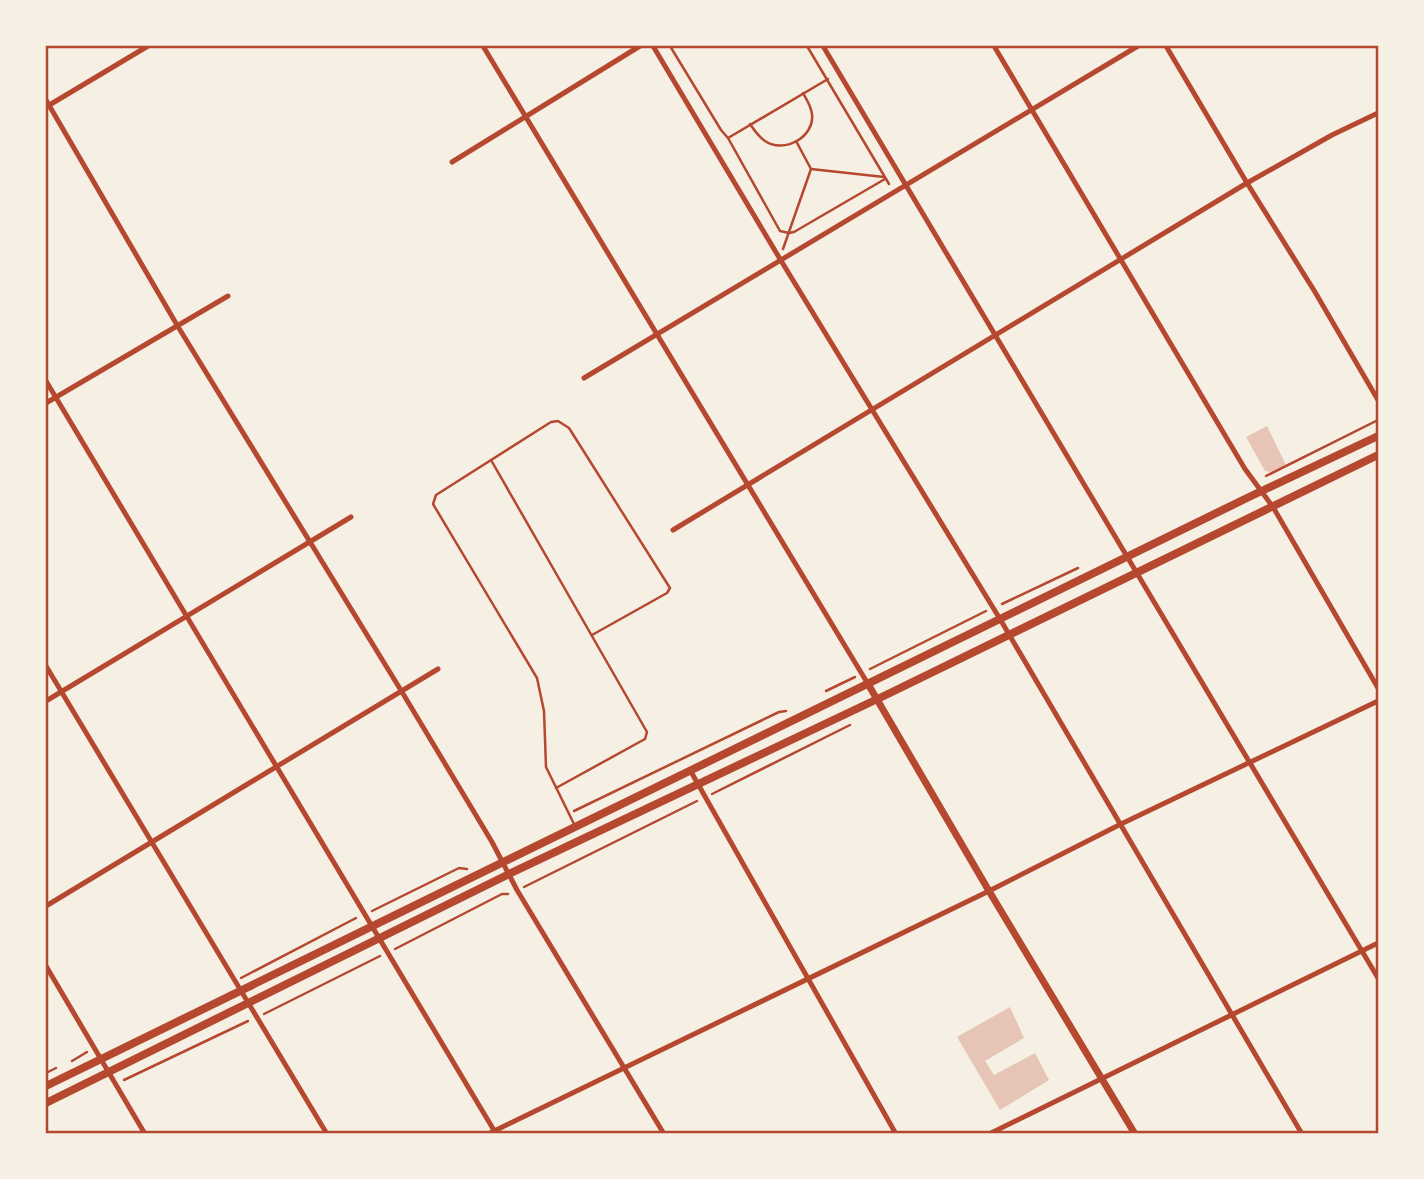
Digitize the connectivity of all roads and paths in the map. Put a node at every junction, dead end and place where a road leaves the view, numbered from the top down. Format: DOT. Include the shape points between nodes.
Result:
graph roads {
  1 [pos="148,46"];
  2 [pos="483,46"];
  3 [pos="640,46"];
  4 [pos="653,46"];
  5 [pos="670,46"];
  6 [pos="807,46"];
  7 [pos="823,46"];
  8 [pos="994,46"];
  9 [pos="1138,46"];
  10 [pos="1166,46"];
  11 [pos="840,72"];
  12 [pos="827,80"];
  13 [pos="803,93"];
  14 [pos="47,104"];
  15 [pos="1033,111"];
  16 [pos="1378,113"];
  17 [pos="526,117"];
  18 [pos="750,124"];
  19 [pos="728,138"];
  20 [pos="796,141"];
  21 [pos="452,162"];
  22 [pos="811,169"];
  23 [pos="885,178"];
  24 [pos="1247,183"];
  25 [pos="907,186"];
  26 [pos="894,193"];
  27 [pos="789,233"];
  28 [pos="780,259"];
  29 [pos="1123,260"];
  30 [pos="228,296"];
  31 [pos="177,324"];
  32 [pos="657,334"];
  33 [pos="997,335"];
  34 [pos="584,378"];
  35 [pos="46,381"];
  36 [pos="55,397"];
  37 [pos="1378,400"];
  38 [pos="46,403"];
  39 [pos="872,408"];
  40 [pos="1378,420"];
  41 [pos="1378,436"];
  42 [pos="1378,455"];
  43 [pos="491,460"];
  44 [pos="1254,482"];
  45 [pos="749,486"];
  46 [pos="1261,491"];
  47 [pos="1273,507"];
  48 [pos="351,517"];
  49 [pos="673,530"];
  50 [pos="311,542"];
  51 [pos="1129,556"];
  52 [pos="1085,565"];
  53 [pos="1137,571"];
  54 [pos="993,608"];
  55 [pos="187,616"];
  56 [pos="1000,619"];
  57 [pos="1008,634"];
  58 [pos="592,635"];
  59 [pos="46,666"];
  60 [pos="438,669"];
  61 [pos="862,673"];
  62 [pos="868,684"];
  63 [pos="1378,688"];
  64 [pos="61,692"];
  65 [pos="402,692"];
  66 [pos="825,692"];
  67 [pos="878,698"];
  68 [pos="46,701"];
  69 [pos="1378,701"];
  70 [pos="795,707"];
  71 [pos="1251,762"];
  72 [pos="277,766"];
  73 [pos="690,770"];
  74 [pos="696,784"];
  75 [pos="556,788"];
  76 [pos="569,814"];
  77 [pos="1121,824"];
  78 [pos="576,827"];
  79 [pos="582,839"];
  80 [pos="152,841"];
  81 [pos="503,862"];
  82 [pos="475,865"];
  83 [pos="509,874"];
  84 [pos="989,891"];
  85 [pos="46,906"];
  86 [pos="365,914"];
  87 [pos="372,926"];
  88 [pos="380,939"];
  89 [pos="1378,943"];
  90 [pos="1363,951"];
  91 [pos="46,966"];
  92 [pos="807,978"];
  93 [pos="1378,978"];
  94 [pos="235,981"];
  95 [pos="241,992"];
  96 [pos="248,1003"];
  97 [pos="1231,1016"];
  98 [pos="94,1049"];
  99 [pos="101,1059"];
  100 [pos="69,1062"];
  101 [pos="57,1068"];
  102 [pos="625,1068"];
  103 [pos="109,1071"];
  104 [pos="46,1073"];
  105 [pos="1102,1078"];
  106 [pos="46,1086"];
  107 [pos="46,1103"];
  108 [pos="145,1133"];
  109 [pos="327,1133"];
  110 [pos="492,1133"];
  111 [pos="664,1133"];
  112 [pos="896,1133"];
  113 [pos="989,1133"];
  114 [pos="1135,1133"];
  115 [pos="1302,1133"];
  1 -- 14 [label="street"];
  2 -- 17 [label="street"];
  3 -- 17 [label="street"];
  4 -- 28 [label="street"];
  5 -- 19 [label="path"];
  6 -- 12 [label="path"];
  7 -- 11 [label="street"];
  8 -- 15 [label="street"];
  9 -- 15 [label="street"];
  10 -- 24 [label="street"];
  11 -- 12 [label="path"];
  11 -- 25 [label="street"];
  12 -- 13 [label="path"];
  12 -- 23 [label="path"];
  13 -- 18 [label="path"];
  13 -- 20 [label="path" via="810,104 812,123"];
  14 -- 31 [label="street"];
  15 -- 25 [label="street"];
  15 -- 29 [label="street"];
  16 -- 24 [label="street"];
  17 -- 21 [label="street"];
  17 -- 32 [label="street"];
  18 -- 19 [label="path"];
  18 -- 20 [label="path" via="766,142 784,145"];
  19 -- 27 [label="path" via="780,231"];
  20 -- 22 [label="path"];
  22 -- 23 [label="path"];
  22 -- 27 [label="path"];
  23 -- 26 [label="path"];
  23 -- 27 [label="path"];
  24 -- 29 [label="street"];
  24 -- 37 [label="street"];
  25 -- 26 [label="street"];
  25 -- 33 [label="street"];
  26 -- 28 [label="street"];
  27 -- 28 [label="path"];
  28 -- 32 [label="street"];
  28 -- 39 [label="street"];
  29 -- 33 [label="street"];
  29 -- 44 [label="street"];
  30 -- 31 [label="street"];
  31 -- 36 [label="street"];
  31 -- 50 [label="street"];
  32 -- 34 [label="street"];
  32 -- 45 [label="street"];
  33 -- 39 [label="street"];
  33 -- 51 [label="street"];
  35 -- 36 [label="street"];
  36 -- 38 [label="street"];
  36 -- 55 [label="street"];
  39 -- 45 [label="street"];
  39 -- 54 [label="street"];
  40 -- 44 [label="path"];
  41 -- 46 [label="main road"];
  42 -- 47 [label="main road"];
  43 -- 58 [label="lane"];
  43 -- 58 [label="lane" via="551,422 565,424 670,588"];
  43 -- 75 [label="lane" via="436,495 432,504 537,678 544,711 546,766"];
  44 -- 46 [label="street"];
  45 -- 49 [label="street"];
  45 -- 61 [label="street"];
  46 -- 47 [label="street"];
  46 -- 51 [label="main road"];
  47 -- 53 [label="main road"];
  47 -- 63 [label="street"];
  48 -- 50 [label="street"];
  50 -- 55 [label="street"];
  50 -- 65 [label="street"];
  51 -- 53 [label="street"];
  51 -- 56 [label="main road"];
  52 -- 54 [label="path"];
  53 -- 57 [label="main road"];
  53 -- 71 [label="street"];
  54 -- 56 [label="street"];
  54 -- 61 [label="path"];
  55 -- 64 [label="street"];
  55 -- 72 [label="street"];
  56 -- 57 [label="street"];
  56 -- 62 [label="main road"];
  57 -- 67 [label="main road"];
  57 -- 77 [label="street"];
  58 -- 75 [label="lane" via="647,736"];
  59 -- 64 [label="street"];
  60 -- 65 [label="street"];
  61 -- 62 [label="street"];
  61 -- 66 [label="path"];
  62 -- 67 [label="street"];
  62 -- 73 [label="main road"];
  64 -- 68 [label="street"];
  64 -- 80 [label="street"];
  65 -- 72 [label="street"];
  65 -- 81 [label="street"];
  67 -- 74 [label="main road"];
  67 -- 84 [label="street"];
  69 -- 71 [label="street"];
  70 -- 76 [label="path"];
  71 -- 77 [label="street"];
  71 -- 90 [label="street"];
  72 -- 80 [label="street"];
  72 -- 86 [label="street"];
  73 -- 74 [label="street"];
  73 -- 78 [label="main road"];
  74 -- 79 [label="main road"];
  74 -- 92 [label="street"];
  75 -- 76 [label="lane"];
  76 -- 78 [label="lane"];
  77 -- 84 [label="street"];
  77 -- 97 [label="street"];
  78 -- 79 [label="main road"];
  78 -- 81 [label="main road"];
  79 -- 83 [label="main road"];
  80 -- 85 [label="street"];
  80 -- 94 [label="street"];
  81 -- 83 [label="street"];
  81 -- 87 [label="main road"];
  82 -- 86 [label="path" via="459,868"];
  83 -- 88 [label="main road"];
  83 -- 102 [label="street"];
  84 -- 92 [label="street"];
  84 -- 105 [label="street"];
  86 -- 87 [label="street"];
  86 -- 94 [label="path"];
  87 -- 88 [label="street"];
  87 -- 95 [label="main road"];
  88 -- 96 [label="main road"];
  88 -- 110 [label="street"];
  89 -- 90 [label="street"];
  90 -- 93 [label="street"];
  90 -- 97 [label="street"];
  91 -- 98 [label="street"];
  92 -- 102 [label="street"];
  92 -- 112 [label="street"];
  94 -- 95 [label="street"];
  95 -- 96 [label="street"];
  95 -- 99 [label="main road"];
  96 -- 103 [label="main road"];
  96 -- 109 [label="street"];
  97 -- 105 [label="street"];
  97 -- 115 [label="street"];
  98 -- 99 [label="street"];
  98 -- 100 [label="path"];
  99 -- 103 [label="street"];
  99 -- 106 [label="main road"];
  101 -- 104 [label="path"];
  102 -- 110 [label="street"];
  102 -- 111 [label="street"];
  103 -- 107 [label="main road"];
  103 -- 108 [label="street"];
  105 -- 113 [label="street"];
  105 -- 114 [label="street"];
}
